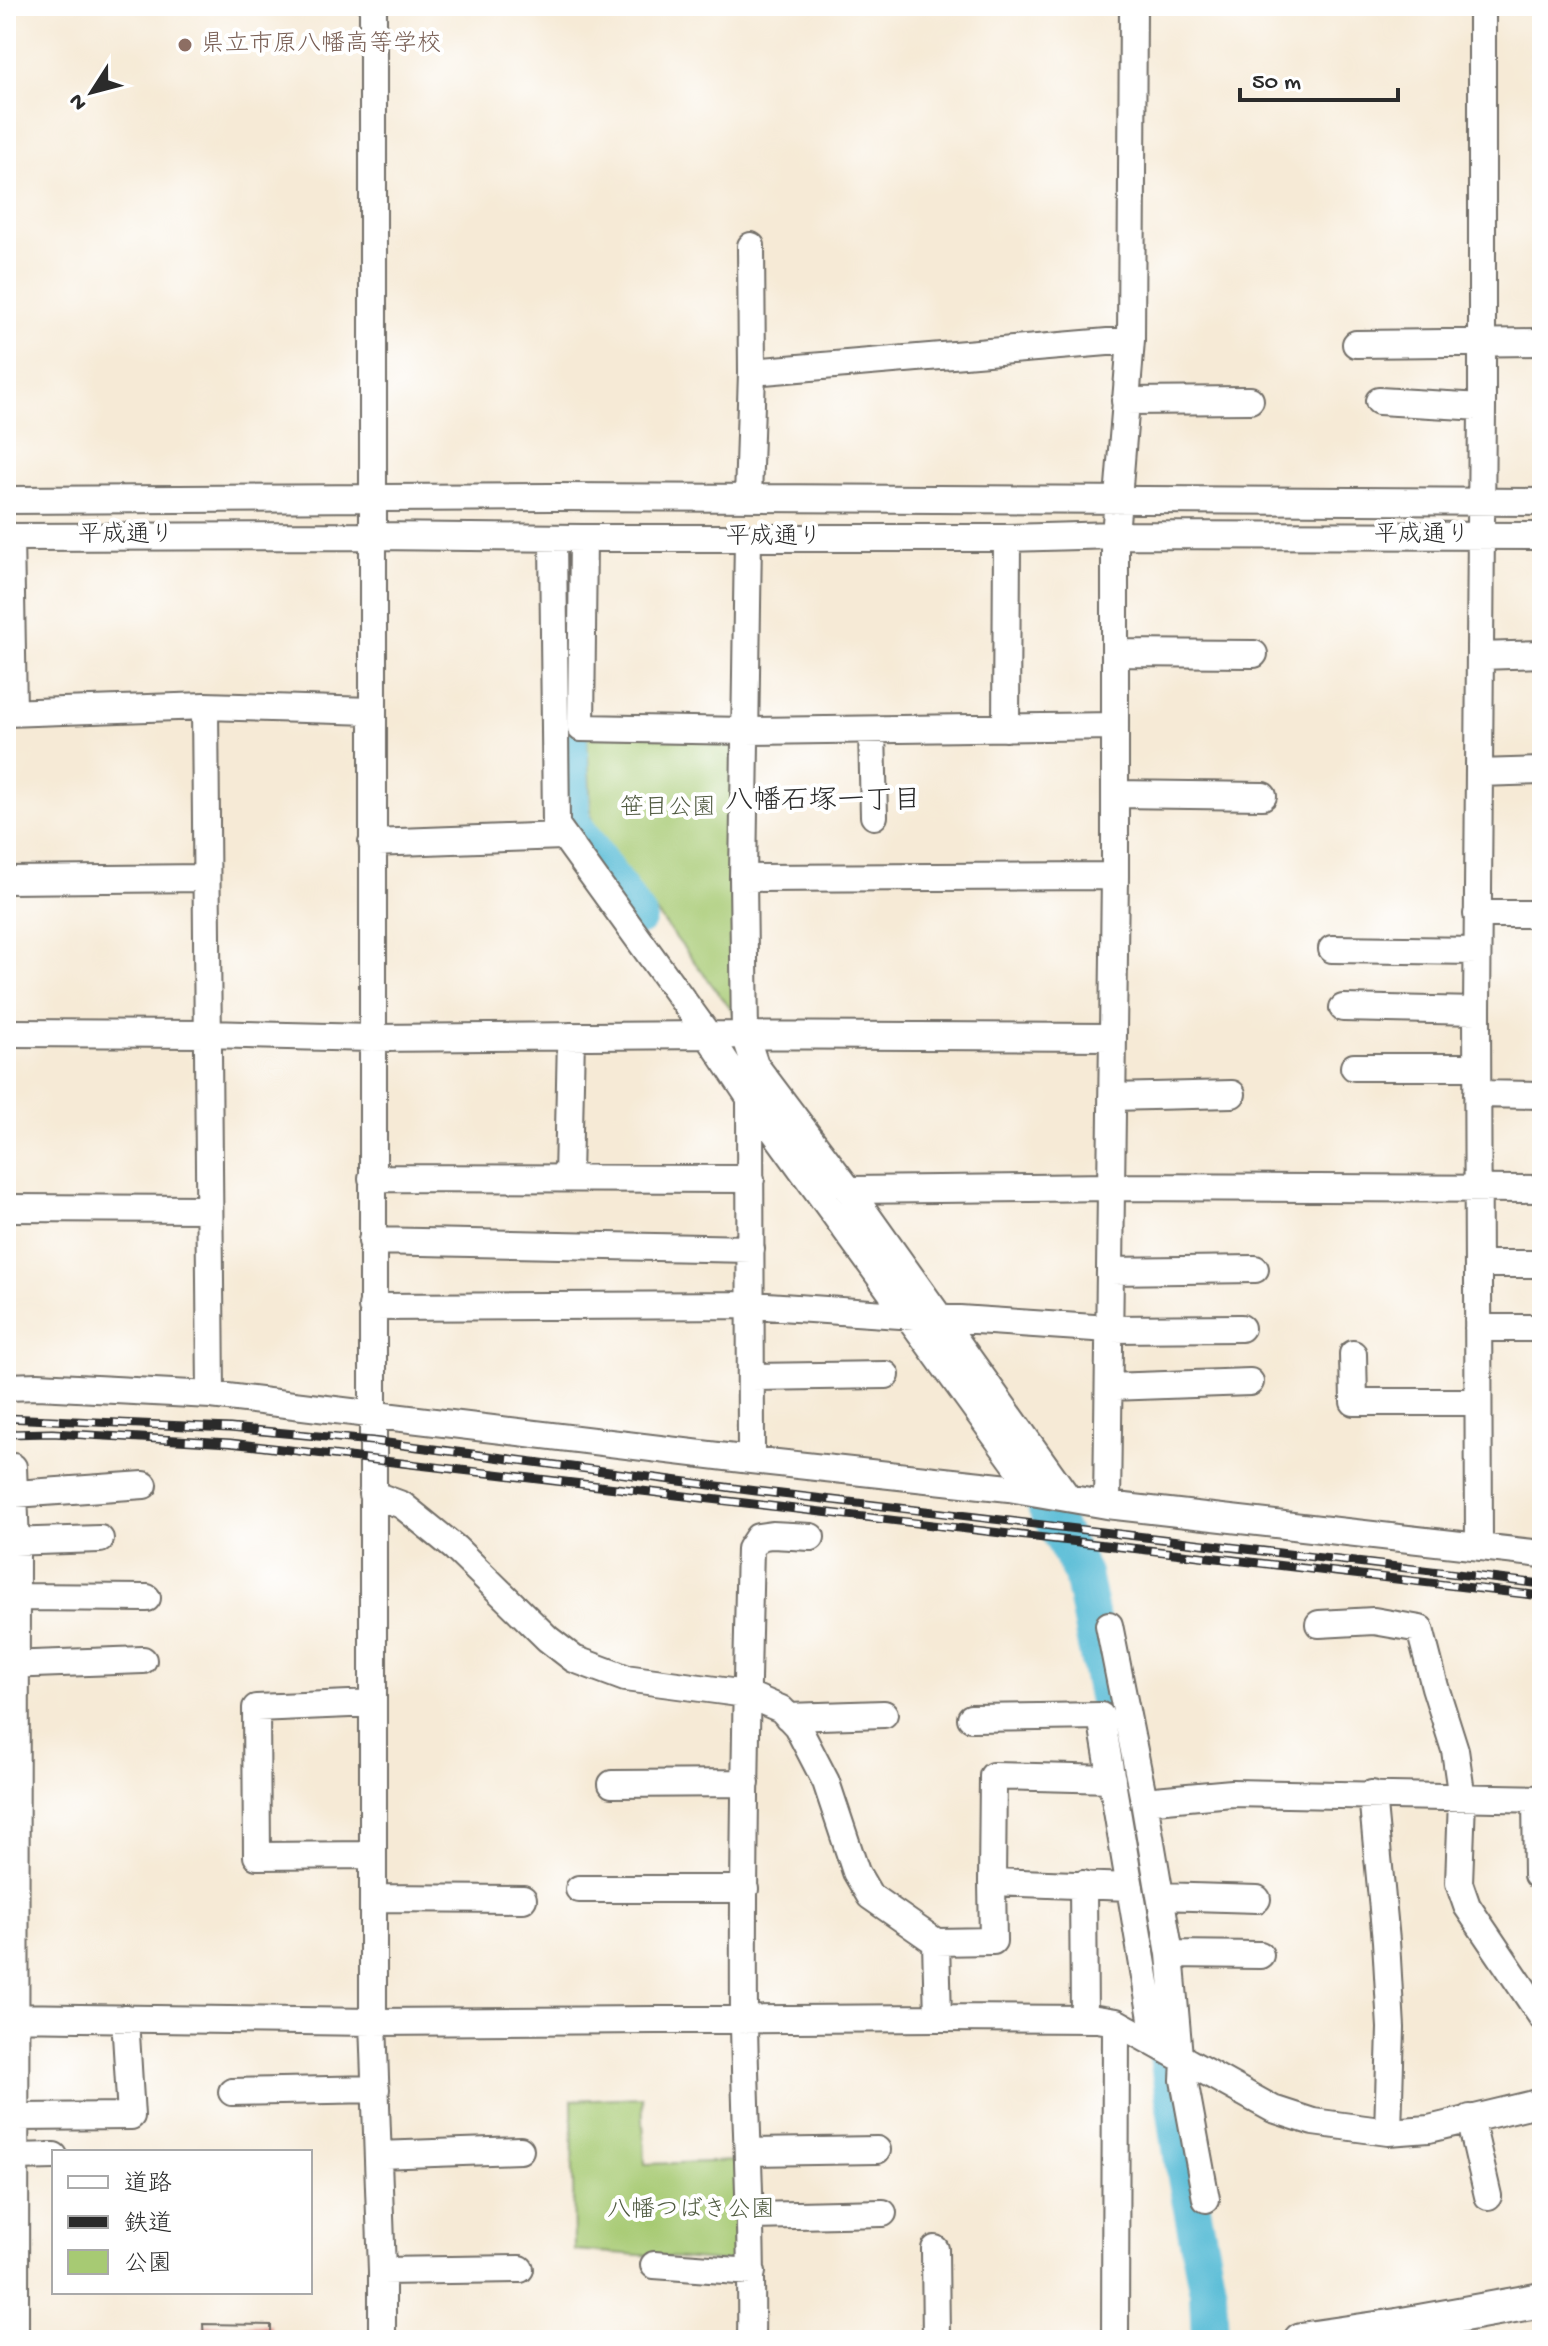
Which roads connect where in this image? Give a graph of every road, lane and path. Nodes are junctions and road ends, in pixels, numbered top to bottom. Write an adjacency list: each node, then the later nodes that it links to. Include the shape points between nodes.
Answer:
1 (373, 6): 14 (street)
2 (1133, 6): 5 (street)
3 (1482, 6): 6 (street)
4 (751, 246): 9 (street)
5 (1131, 340): 9 (street); 11 (street)
6 (1482, 342): 7 (street); 8 (street); 13 (street)
7 (1542, 342)
8 (1356, 344)
9 (752, 372): 15 (street)
10 (1250, 400): 11 (street)
11 (1125, 401): 17 (street)
12 (1379, 401): 13 (street)
13 (1482, 407): 18 (street)
14 (372, 497): 15 (street, 平成通り); 16 (street, 平成通り); 22 (street)
15 (748, 498): 17 (street, 平成通り)
16 (6, 500)
17 (1117, 500): 18 (street, 平成通り); 20 (street)
18 (1481, 501): 19 (street, 平成通り); 23 (street)
19 (1542, 502)
20 (1115, 535): 23 (street, 平成通り); 28 (street, 平成通り); 29 (street)
21 (8, 536): 22 (street, 平成通り); 35 (street)
22 (372, 536): 25 (street, 平成通り); 34 (street)
23 (1481, 536): 24 (street, 平成通り); 32 (street)
24 (1542, 536)
25 (553, 538): 26 (street, 平成通り); 45 (street, via 556,825)
26 (583, 538): 27 (street, 平成通り); 39 (street, via 581,728)
27 (748, 538): 28 (street, 平成通り); 39 (street)
28 (1007, 538): 37 (street)
29 (1116, 653): 30 (street); 36 (street)
30 (1254, 654)
31 (1542, 654): 32 (street)
32 (1480, 656): 41 (street)
33 (205, 706): 34 (street); 35 (street); 48 (street)
34 (372, 711): 46 (street)
35 (10, 713)
36 (1115, 726): 37 (street); 42 (street)
37 (1006, 728): 38 (street)
38 (872, 730): 39 (street); 44 (street)
39 (746, 731): 49 (street)
40 (1542, 771): 41 (street)
41 (1479, 773): 51 (street)
42 (1116, 794): 43 (street); 47 (street)
43 (1263, 796)
44 (874, 816)
45 (563, 836): 46 (street); 59 (street)
46 (372, 843): 63 (street)
47 (1115, 876): 49 (street); 62 (street)
48 (206, 878): 50 (street); 58 (street)
49 (743, 878): 60 (street)
50 (6, 880)
51 (1477, 914): 52 (street); 54 (street)
52 (1542, 914)
53 (1332, 949): 54 (street)
54 (1477, 951): 56 (street)
55 (1343, 1008): 56 (street)
56 (1477, 1011): 65 (street)
57 (6, 1033): 58 (street)
58 (208, 1034): 63 (street); 79 (street)
59 (708, 1035): 60 (street); 61 (street); 70 (street)
60 (745, 1035): 62 (street); 77 (street, via 755,1065)
61 (571, 1036): 63 (street); 72 (street)
62 (1112, 1037): 69 (street)
63 (372, 1038): 71 (street)
64 (1354, 1067): 65 (street)
65 (1477, 1067): 67 (street)
66 (1232, 1094): 69 (street)
67 (1477, 1094): 68 (street); 75 (street)
68 (1542, 1095)
69 (1112, 1097): 74 (street)
70 (750, 1098): 73 (street); 88 (street)
71 (372, 1178): 72 (street); 80 (street)
72 (568, 1178): 73 (street)
73 (751, 1179): 81 (street)
74 (1111, 1187): 75 (street); 77 (street); 85 (street)
75 (1478, 1189): 76 (street); 82 (street)
76 (1542, 1189)
77 (849, 1190): 89 (street)
78 (6, 1208): 79 (street)
79 (209, 1209): 100 (street)
80 (372, 1241): 81 (street); 87 (street)
81 (751, 1249): 86 (street)
82 (1478, 1264): 83 (street); 91 (street)
83 (1542, 1264)
84 (1255, 1269): 85 (street)
85 (1110, 1271): 93 (street)
86 (751, 1305): 87 (street); 88 (street); 96 (street)
87 (372, 1307): 102 (street)
88 (906, 1314): 89 (street); 106 (street)
89 (941, 1317): 93 (street); 109 (street)
90 (1241, 1328): 93 (street)
91 (1478, 1328): 92 (street); 101 (street)
92 (1542, 1328)
93 (1109, 1329): 99 (street)
94 (1353, 1354): 101 (street, via 1354,1402)
95 (886, 1375): 96 (street)
96 (751, 1377): 103 (street)
97 (1250, 1382): 99 (street)
98 (6, 1387): 100 (street)
99 (1109, 1387): 110 (street)
100 (211, 1395): 102 (street)
101 (1478, 1402): 114 (street)
102 (372, 1416): 103 (street); 108 (street)
103 (751, 1460): 106 (street)
104 (13, 1467): 107 (street)
105 (144, 1485): 107 (street)
106 (1036, 1492): 109 (street)
107 (15, 1494): 113 (street)
108 (372, 1494): 122 (street, via 402,1505 455,1548 574,1659 625,1678); 123 (street)
109 (1068, 1498): 110 (street)
110 (1107, 1505): 114 (street)
111 (811, 1537): 122 (street, via 758,1537 750,1549)
112 (100, 1539): 113 (street)
113 (11, 1542): 117 (street)
114 (1479, 1546): 115 (street)
115 (1542, 1554)
116 (147, 1598): 117 (street)
117 (13, 1611): 121 (street)
118 (1319, 1624): 131 (street, via 1374,1621 1420,1629 1455,1750)
119 (1109, 1625): 133 (street)
120 (143, 1660): 121 (street)
121 (11, 1665): 134 (street)
122 (746, 1694): 125 (street); 128 (street)
123 (373, 1703): 135 (street); 135 (street, via 256,1708 257,1856)
124 (884, 1714): 125 (street)
125 (788, 1717): 146 (street, via 826,1782 856,1872 870,1896)
126 (971, 1718): 127 (street, via 1101,1716)
127 (1112, 1779): 137 (street, via 993,1776); 139 (street)
128 (746, 1783): 129 (street); 141 (street)
129 (612, 1784)
130 (1372, 1794): 131 (street); 133 (street, via 1232,1793); 163 (street, via 1391,2028)
131 (1462, 1799): 132 (street); 150 (street, via 1459,1883 1467,1906)
132 (1539, 1799): 136 (street, via 1537,1875)
133 (1144, 1801): 142 (street)
134 (11, 1830): 149 (street)
135 (373, 1855): 143 (street)
136 (1542, 1875)
137 (992, 1882): 138 (street); 146 (street, via 993,1941)
138 (1083, 1884): 139 (street); 154 (street)
139 (1130, 1887): 157 (street)
140 (579, 1889): 141 (street)
141 (745, 1889): 153 (street)
142 (1160, 1896): 145 (street); 147 (street)
143 (373, 1898): 144 (street); 155 (street)
144 (523, 1899)
145 (1257, 1899)
146 (936, 1942): 152 (street)
147 (1170, 1954): 148 (street); 157 (street)
148 (1260, 1955)
149 (11, 2017): 151 (street); 160 (street)
150 (1542, 2017)
151 (125, 2018): 155 (street); 160 (street, via 131,2116)
152 (938, 2018): 153 (street); 154 (street)
153 (744, 2019): 155 (street); 166 (street)
154 (1084, 2019): 156 (street)
155 (373, 2022): 158 (street)
156 (1116, 2022): 157 (street); 185 (street)
157 (1170, 2051): 163 (street, via 1273,2109 1313,2122); 171 (street, via 1184,2080)
158 (376, 2089): 159 (street); 167 (street)
159 (232, 2092)
160 (13, 2100): 169 (street)
161 (1542, 2102): 162 (street)
162 (1470, 2118): 163 (street); 170 (street)
163 (1388, 2132)
164 (520, 2150): 167 (street)
165 (877, 2150): 166 (street)
166 (748, 2152): 173 (street)
167 (378, 2155): 177 (street)
168 (52, 2156): 169 (street)
169 (16, 2157): 181 (street)
170 (1488, 2196)
171 (1206, 2199)
172 (883, 2213): 173 (street)
173 (750, 2216): 178 (street)
174 (935, 2249): 184 (street)
175 (654, 2265): 178 (street)
176 (520, 2269): 177 (street)
177 (382, 2271): 182 (street)
178 (752, 2272): 183 (street)
179 (1542, 2300): 180 (main road)
180 (1398, 2333): 186 (main road)
181 (15, 2340)
182 (382, 2340)
183 (751, 2340)
184 (936, 2340)
185 (1115, 2340)
186 (1301, 2340)

